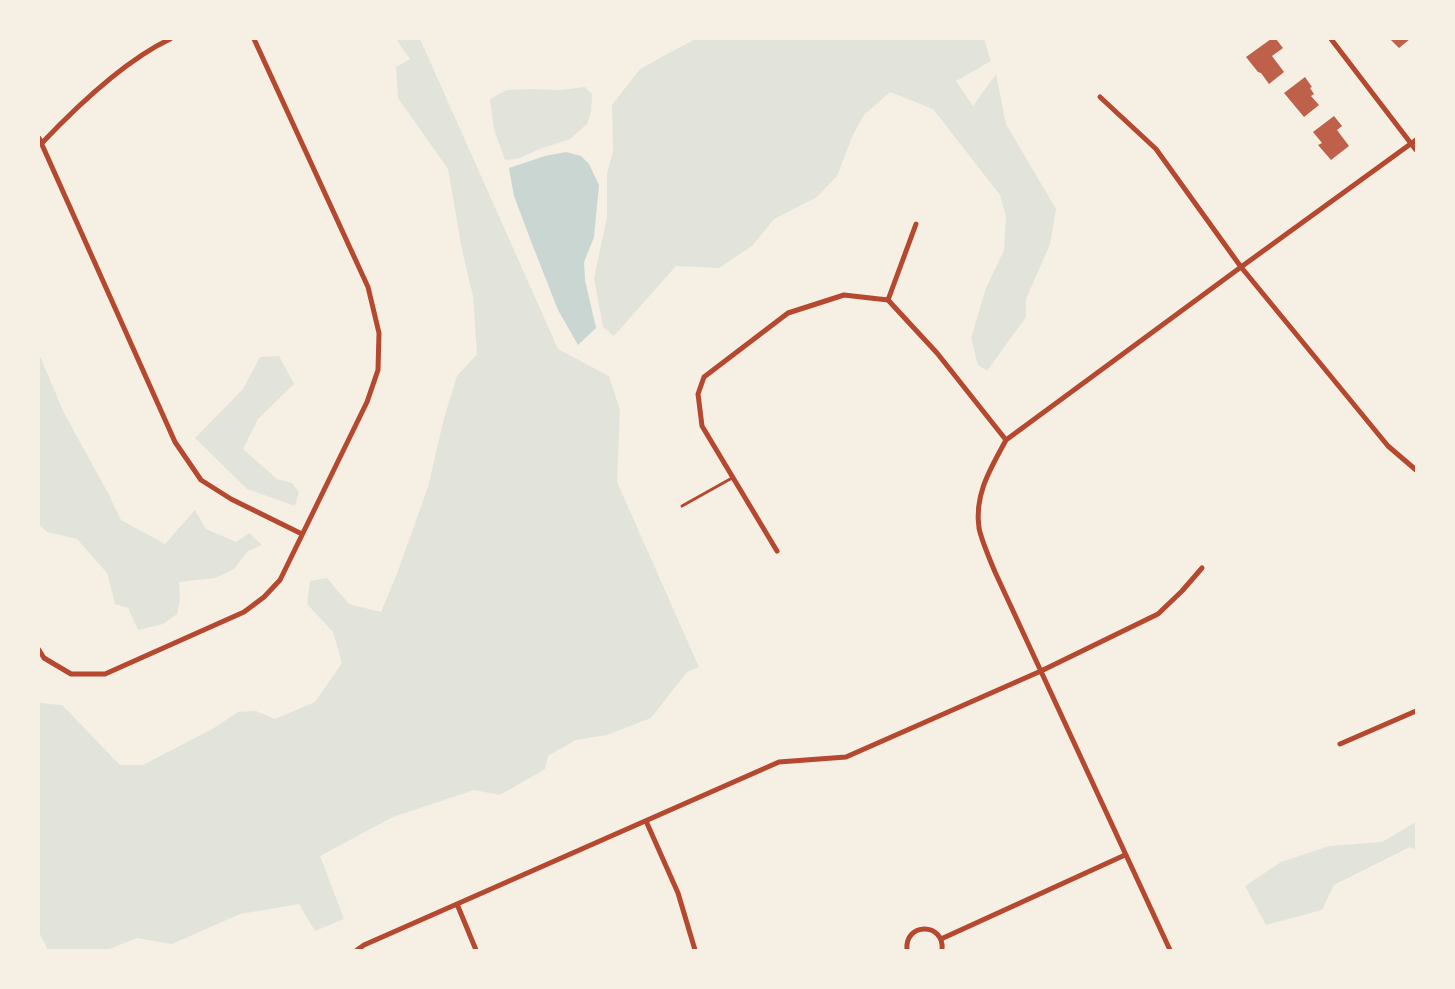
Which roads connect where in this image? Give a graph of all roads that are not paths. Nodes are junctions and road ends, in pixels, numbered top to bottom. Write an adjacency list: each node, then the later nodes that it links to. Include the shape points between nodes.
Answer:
1 (170, 39): 5 (street, via 118,72)
2 (254, 39): 15 (street, via 368,287 379,333 378,370 367,402)
3 (1331, 39): 6 (street)
4 (1100, 97): 9 (street, via 1156,149)
5 (40, 142): 15 (street, via 175,442 201,480 231,499)
6 (1414, 142): 7 (street); 9 (street)
7 (1416, 150)
8 (916, 224): 10 (street)
9 (1241, 267): 11 (street); 12 (street, via 1388,446)
10 (888, 300): 11 (street, via 937,353); 13 (street, via 844,295 788,312 704,377 698,394 702,426)
11 (1006, 440): 19 (street, via 979,497 979,528 995,572)
12 (1416, 470)
13 (732, 478): 14 (lane); 16 (street)
14 (682, 506)
15 (302, 534): 18 (street, via 280,580 244,612 105,674 70,674 44,658)
16 (777, 551)
17 (1202, 568): 19 (street, via 1158,614)
18 (39, 650)
19 (1041, 671): 22 (street, via 846,757 779,762); 23 (street)
20 (1416, 711): 21 (street)
21 (1340, 744)
22 (646, 821): 24 (street); 28 (street, via 678,893)
23 (1125, 855): 25 (street); 31 (street)
24 (457, 904): 26 (street); 27 (street)
25 (941, 939): 29 (street, via 931,930 918,930 909,938); 30 (street)
26 (357, 950)
27 (476, 950)
28 (696, 950)
29 (907, 950)
30 (942, 950)
31 (1170, 950)

